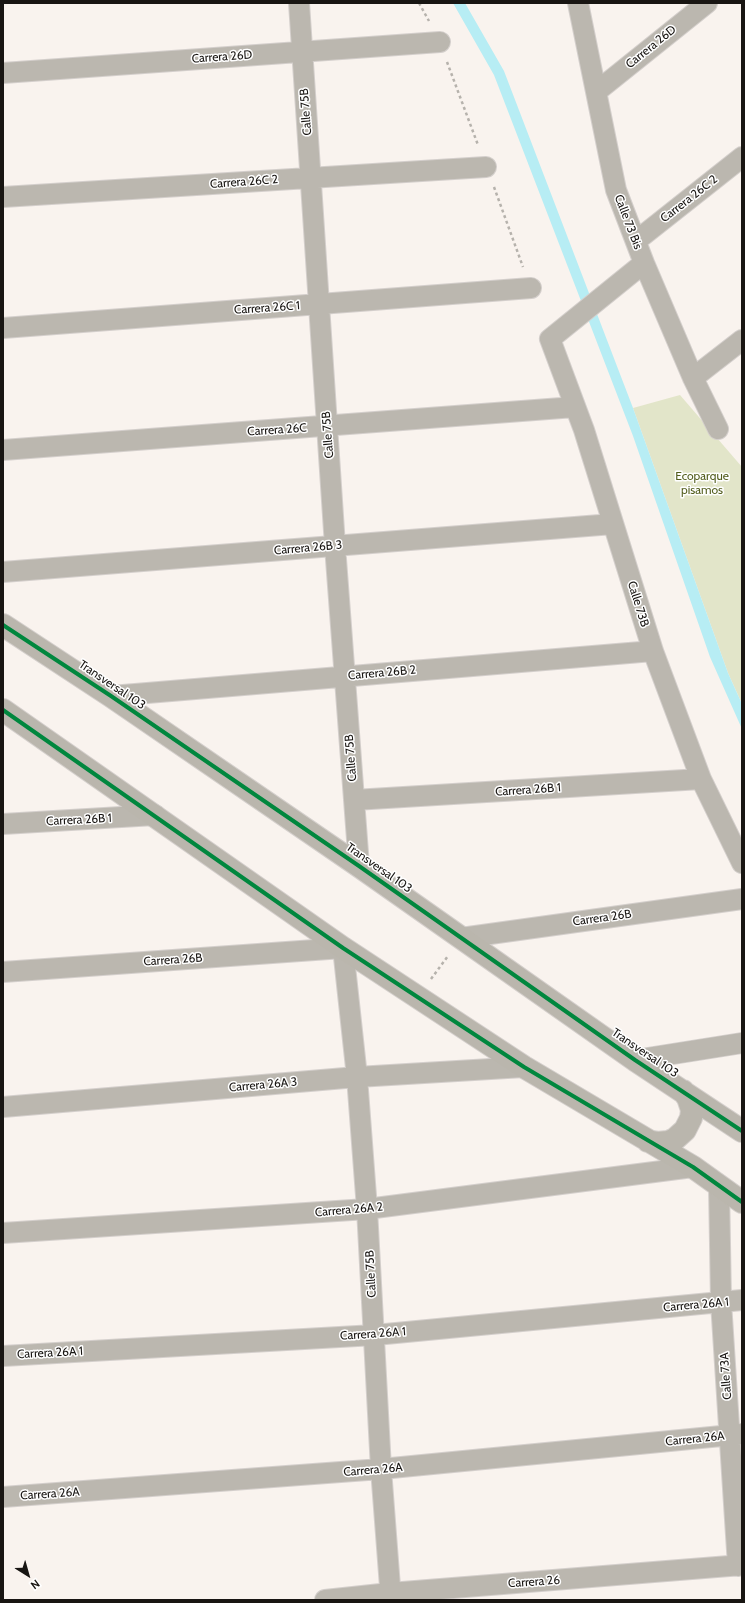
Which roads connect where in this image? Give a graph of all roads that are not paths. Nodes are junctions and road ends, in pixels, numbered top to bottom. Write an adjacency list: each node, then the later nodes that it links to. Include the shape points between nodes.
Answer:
1 (299, 3): 5 (street, Calle 75B)
2 (578, 3): 7 (street, Calle 73 Bis)
3 (707, 3): 7 (street, Carrera 26D)
4 (440, 42): 5 (street, Carrera 26D)
5 (302, 51): 6 (street, Carrera 26D); 10 (street, Calle 75B)
6 (3, 73)
7 (596, 92): 12 (street, Calle 73 Bis, via 616,190)
8 (742, 157): 12 (street, Carrera 26C 2)
9 (486, 167): 10 (street, Carrera 26C 2)
10 (311, 178): 11 (street, Carrera 26C 2); 15 (street, Calle 75B)
11 (3, 197)
12 (636, 241): 13 (street, Calle 73 Bis)
13 (644, 263): 18 (street, Calle 73 Bis); 19 (street, Calle 73B, via 550,339)
14 (531, 288): 15 (street, Carrera 26C 1)
15 (319, 304): 16 (street, Carrera 26C 1); 20 (street, Calle 75B)
16 (3, 328)
17 (742, 340): 18 (street)
18 (693, 378): 21 (street, Calle 73 Bis)
19 (575, 407): 20 (street, Carrera 26C); 23 (street, Calle 73B)
20 (327, 426): 22 (street, Carrera 26C); 24 (street, Calle 75B)
21 (718, 429)
22 (3, 450)
23 (613, 524): 24 (street, Carrera 26B 3); 27 (street, Calle 73B)
24 (335, 546): 25 (street, Carrera 26B 3); 28 (street, Calle 75B)
25 (3, 572)
26 (3, 625): 29 (street, Transversal 103)
27 (653, 651): 28 (street, Carrera 26B 2); 31 (street, Calle 73B)
28 (344, 676): 29 (street, Carrera 26B 2); 32 (street, Calle 75B)
29 (111, 696): 36 (street, Transversal 103)
30 (3, 710): 33 (street)
31 (701, 779): 32 (street, Carrera 26B 1); 35 (street, Calle 73B)
32 (354, 800): 36 (street, Calle 75B)
33 (155, 815): 34 (street, Carrera 26B 1); 39 (street)
34 (3, 824)
35 (742, 863)
36 (359, 866): 38 (street, Transversal 103)
37 (742, 899): 38 (street, Carrera 26B)
38 (461, 938): 42 (street, Transversal 103)
39 (343, 948): 40 (street, Carrera 26B); 43 (street); 44 (street, Calle 75B)
40 (3, 972)
41 (742, 1043): 42 (street)
42 (635, 1060): 45 (street, Transversal 103)
43 (524, 1067): 44 (street, Carrera 26A 3); 48 (street)
44 (357, 1077): 46 (street, Carrera 26A 3); 52 (street, Calle 75B)
45 (683, 1091): 47 (street, Transversal 103); 48 (street, via 692,1110 685,1130 668,1142)
46 (3, 1107)
47 (742, 1131)
48 (648, 1141): 49 (street)
49 (693, 1167): 50 (street); 52 (street, Carrera 26A 2)
50 (719, 1186): 51 (street); 55 (street, Calle 73A)
51 (742, 1202)
52 (367, 1209): 53 (street, Carrera 26A 2); 56 (street, Calle 75B)
53 (3, 1233)
54 (742, 1300): 55 (street, Carrera 26A 1)
55 (721, 1302): 56 (street, Carrera 26A 1); 58 (street, Calle 73A)
56 (375, 1335): 57 (street, Carrera 26A 1); 59 (street, Calle 75B)
57 (3, 1356)
58 (736, 1435): 59 (street, Carrera 26A); 61 (street, Calle 73A)
59 (381, 1469): 60 (street, Carrera 26A); 62 (street, Calle 75B)
60 (3, 1497)
61 (740, 1566): 62 (street, Carrera 26)
62 (391, 1597): 63 (street, Carrera 26)
63 (325, 1600)

